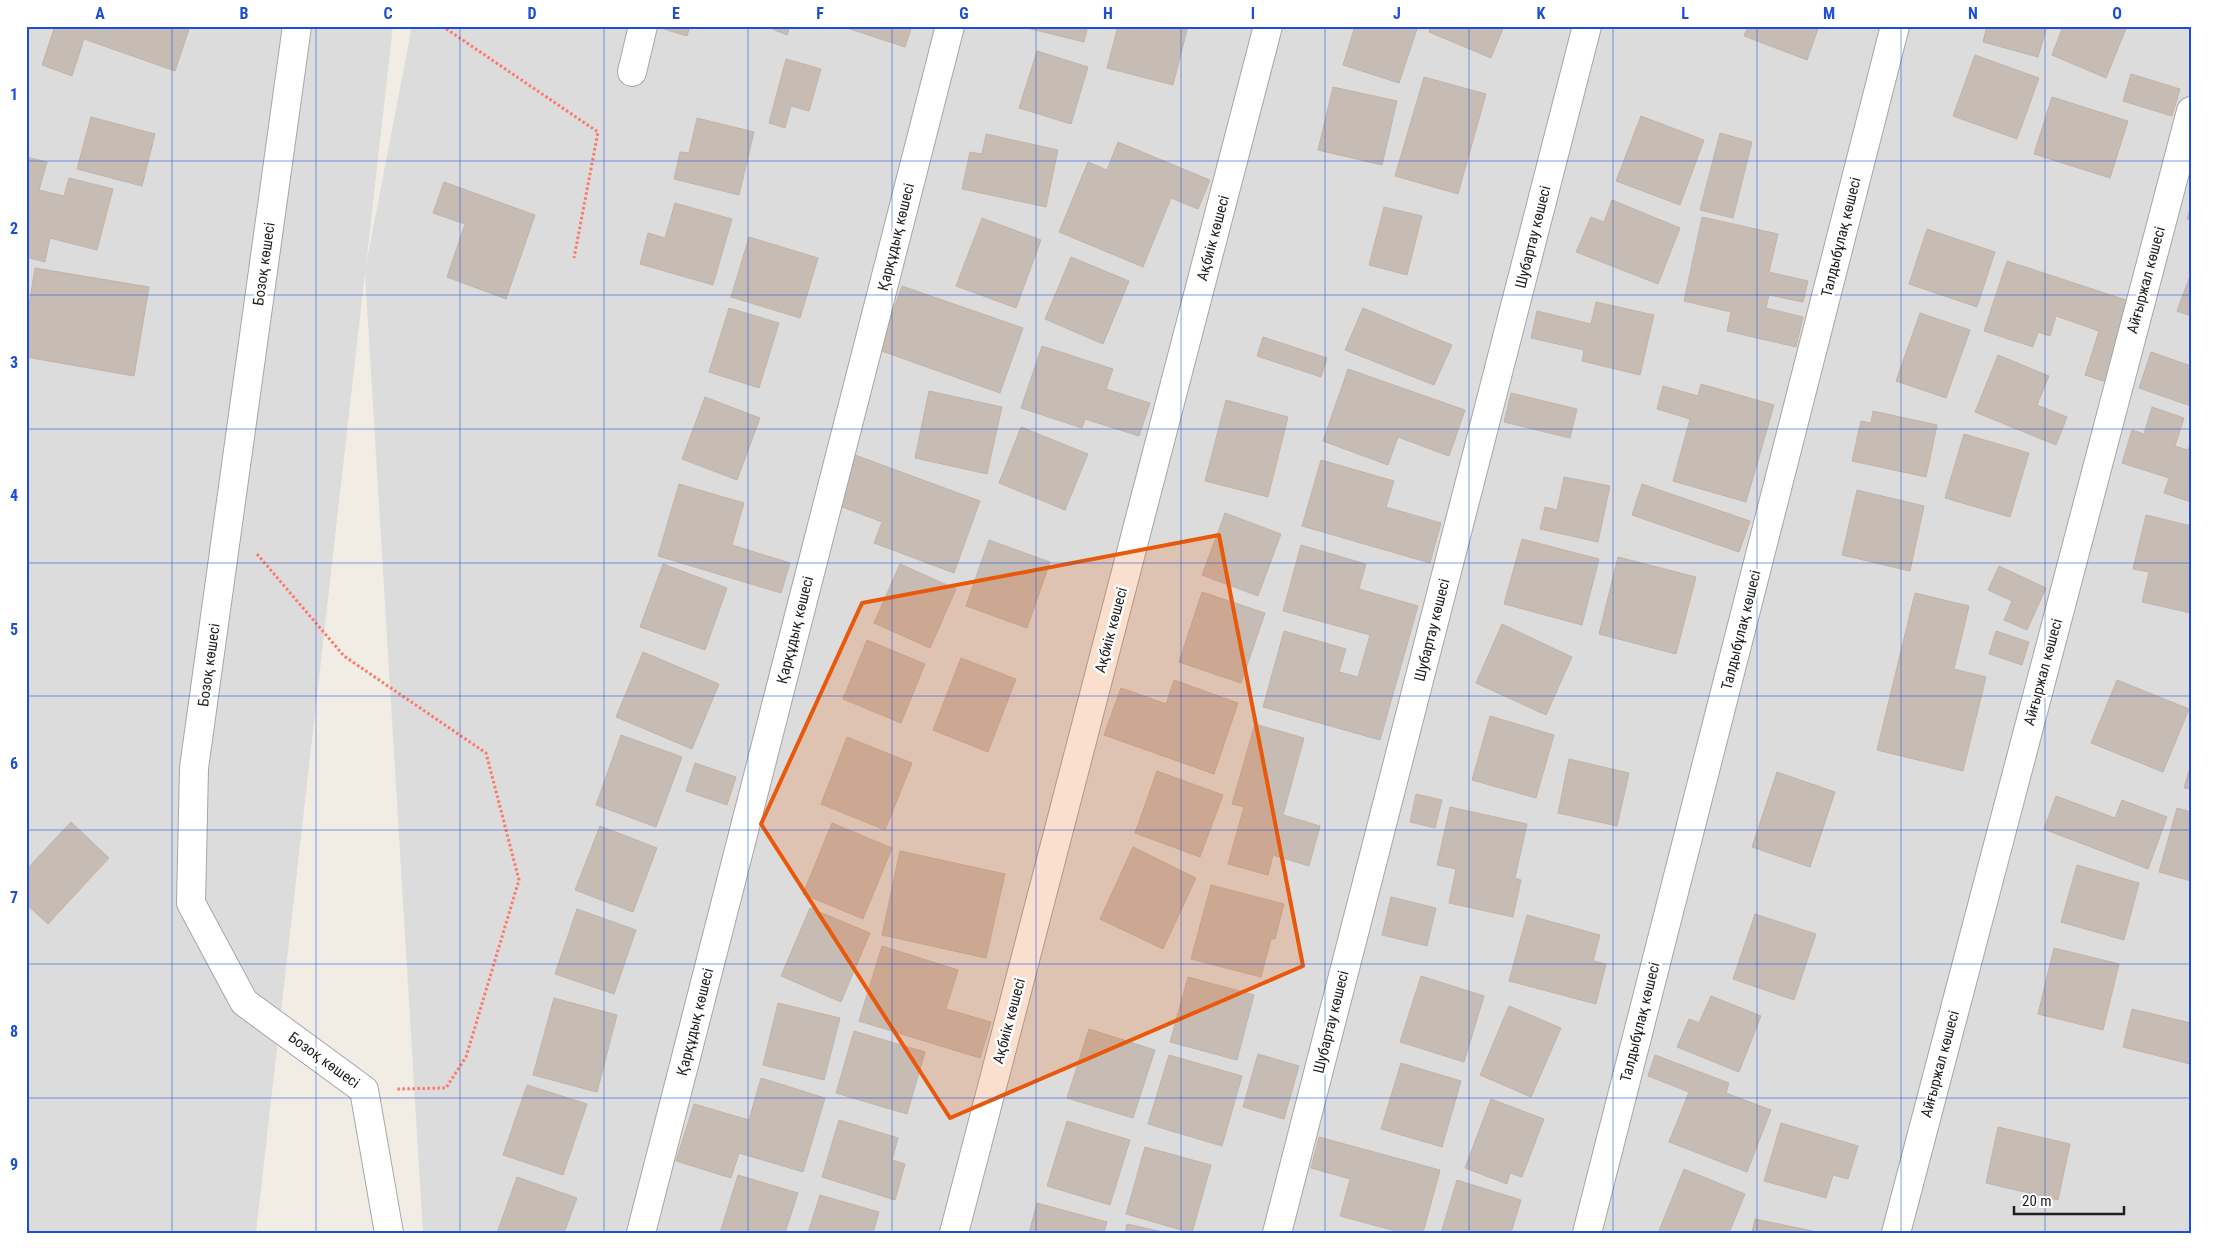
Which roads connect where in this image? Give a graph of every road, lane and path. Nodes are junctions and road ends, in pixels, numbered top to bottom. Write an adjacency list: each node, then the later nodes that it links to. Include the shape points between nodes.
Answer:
1 (298, 26): 11 (street, Бозоқ көшесі)
2 (442, 26): 10 (path, via 598,132)
3 (644, 26): 8 (street)
4 (950, 26): 14 (street, Қарқұдық көшесі)
5 (1268, 26): 15 (street, Ақбиік көшесі)
6 (1587, 26): 16 (street, Шубартау көшесі)
7 (1895, 26): 17 (street, Талдыбұлақ көшесі)
8 (632, 72)
9 (2191, 111): 18 (street, Айғыржал көшесі)
10 (574, 258)
11 (229, 521): 12 (street, Бозоқ көшесі, via 194,768 191,902 244,1002); 12 (path, via 344,656 486,753 519,880 466,1057 446,1088)
12 (364, 1090): 13 (street, Бозоқ көшесі)
13 (389, 1233)
14 (641, 1233)
15 (954, 1233)
16 (1277, 1233)
17 (1586, 1233)
18 (1896, 1233)

